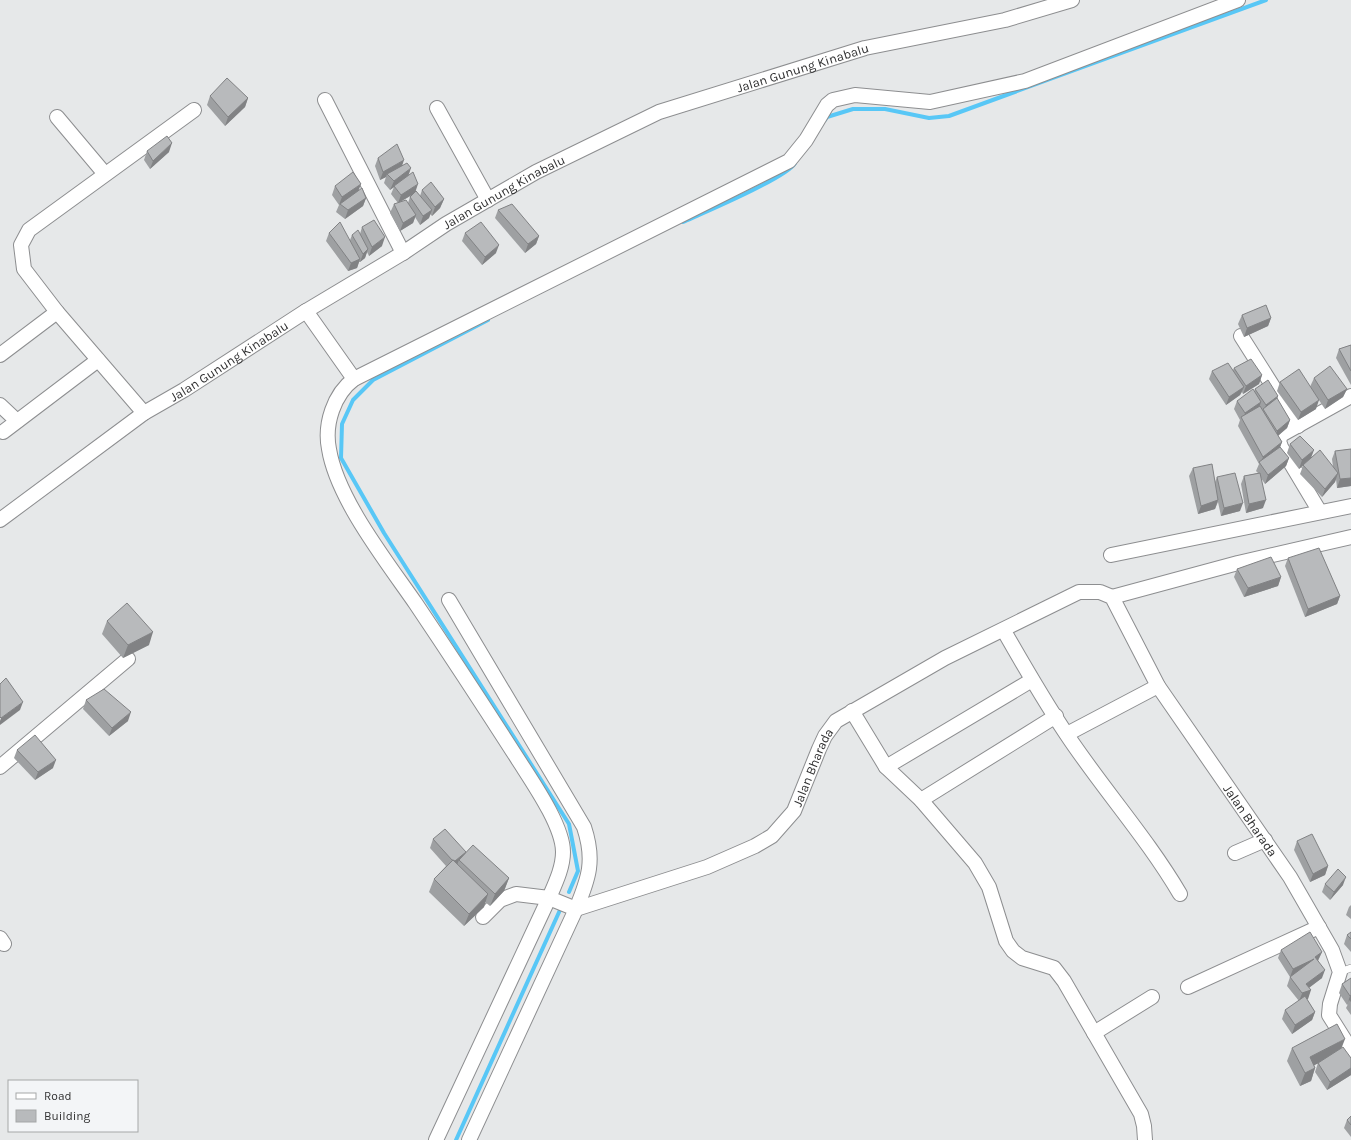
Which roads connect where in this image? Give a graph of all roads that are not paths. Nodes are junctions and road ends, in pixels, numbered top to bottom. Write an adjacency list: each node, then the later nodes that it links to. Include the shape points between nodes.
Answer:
1 (1072, 0): 8 (street, Jalan Gunung Kinabalu, via 1005,20 865,48 659,112 536,172)
2 (1238, 0): 15 (street, via 1025,81 930,102 855,95 833,100 826,105 806,140 789,161)
3 (325, 100): 9 (street)
4 (436, 108): 8 (street)
5 (194, 110): 7 (street)
6 (57, 117): 7 (street)
7 (106, 174): 11 (street, via 29,230 23,240 21,254 24,269)
8 (488, 200): 9 (street, Jalan Gunung Kinabalu)
9 (403, 253): 10 (street, Jalan Gunung Kinabalu)
10 (306, 311): 15 (street); 18 (street, Jalan Gunung Kinabalu)
11 (57, 312): 13 (street); 14 (street)
12 (1241, 336): 20 (street)
13 (0, 355)
14 (98, 360): 18 (street); 19 (street)
15 (354, 379): 42 (street, via 339,395 330,421 329,449 336,475 360,522 455,661 550,813 562,842 563,852)
16 (1351, 396): 20 (street)
17 (0, 405): 19 (street)
18 (144, 413): 24 (street, Jalan Gunung Kinabalu)
19 (17, 421): 21 (street)
20 (1298, 426): 23 (street, via 1281,435 1279,441)
21 (3, 432)
22 (1351, 506): 23 (street)
23 (1320, 512): 26 (street)
24 (0, 520)
25 (1351, 537): 27 (street, Jalan Bharada, via 1238,563)
26 (1111, 555)
27 (1112, 597): 29 (street, Jalan Bharada, via 1100,592 1079,592); 32 (street, Jalan Bharada)
28 (449, 600): 43 (street, via 584,827 589,846 588,879)
29 (1004, 631): 31 (street); 33 (street, Jalan Bharada, via 945,658)
30 (128, 659): 36 (street)
31 (1032, 680): 34 (street); 37 (street)
32 (1158, 686): 35 (street); 39 (street, Jalan Bharada)
33 (852, 711): 37 (street); 43 (street, Jalan Bharada, via 836,721 825,736 794,811 772,836 708,867)
34 (1056, 716): 35 (street); 38 (street)
35 (1066, 734): 41 (street, via 1165,869)
36 (2, 760)
37 (886, 767): 38 (street)
38 (921, 800): 49 (street, via 975,863 989,887 1006,941 1013,951 1022,958 1054,968)
39 (1264, 840): 40 (street); 45 (street, Jalan Bharada, via 1290,877)
40 (1235, 853)
41 (1180, 894)
42 (552, 900): 43 (street); 44 (street, via 522,894 507,896); 51 (street)
43 (573, 907): 52 (street)
44 (483, 917)
45 (1319, 927): 46 (street, Jalan Bharada); 47 (street)
46 (1345, 970): 50 (street, Jalan Bharada, via 1330,1004 1329,1015)
47 (1188, 987)
48 (1152, 996): 49 (street)
49 (1094, 1033): 53 (street, via 1141,1114)
50 (1351, 1050)
51 (436, 1140)
52 (469, 1140)
53 (1144, 1140)

